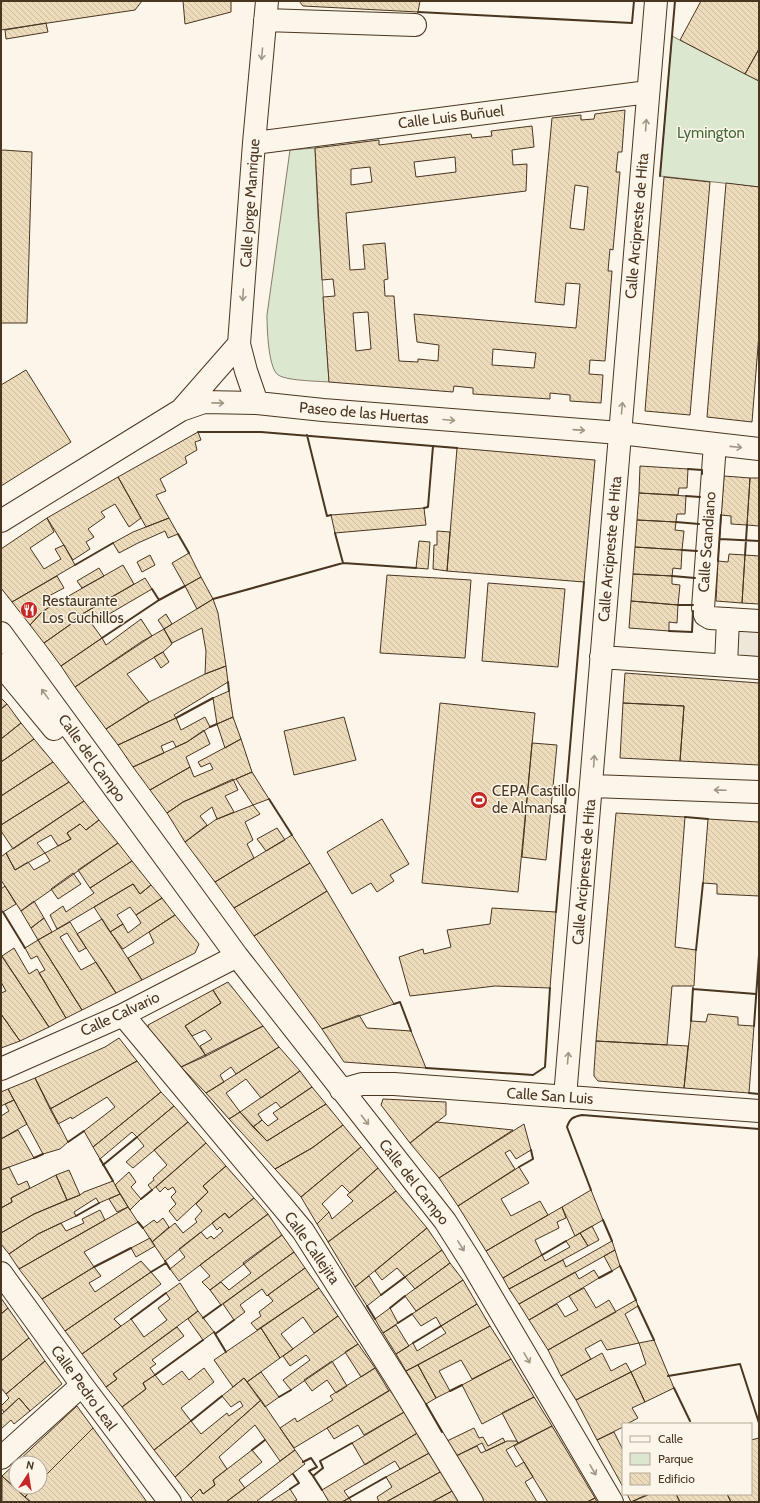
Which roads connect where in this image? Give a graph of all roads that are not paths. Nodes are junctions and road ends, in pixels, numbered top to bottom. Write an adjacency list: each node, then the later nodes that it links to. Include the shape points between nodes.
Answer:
1 (656, 1): 4 (street, Calle Arcipreste de Hita)
2 (266, 10): 3 (street); 5 (street, Calle Jorge Manrique, one-way to 5)
3 (415, 25)
4 (648, 92): 5 (street, Calle Luis Buñuel); 9 (street, Calle Arcipreste de Hita, one-way to 4)
5 (254, 143): 6 (street, Calle Jorge Manrique, one-way to 6)
6 (239, 344): 7 (street, Calle Jorge Manrique); 8 (street)
7 (257, 403): 8 (street, Paseo de las Huertas, one-way to 7, via 204,402); 9 (street, Paseo de las Huertas, one-way to 9)
8 (181, 410): 12 (street, Paseo de las Huertas)
9 (620, 433): 10 (street, Paseo de las Huertas); 16 (street, Calle Arcipreste de Hita)
10 (715, 444): 11 (street, Paseo de las Huertas, one-way to 11); 13 (street, Calle Scandiano, via 703,608 705,615 710,618)
11 (759, 449)
12 (1, 521)
13 (728, 619): 14 (street, Calle Scandiano); 18 (street)
14 (759, 621)
15 (1, 633): 22 (street, Calle del Campo, one-way to 15)
16 (601, 657): 18 (street); 20 (street, Calle Arcipreste de Hita, one-way to 16)
17 (1, 665): 22 (street, Calle del Campo)
18 (726, 665): 19 (street)
19 (759, 668)
20 (592, 786): 21 (street, one-way to 20); 27 (street, Calle Arcipreste de Hita, one-way to 20)
21 (759, 792)
22 (183, 884): 23 (street, Calle del Campo)
23 (237, 956): 24 (street, Calle Calvario); 26 (street, Calle del Campo)
24 (123, 1015): 25 (street, Calle Calvario); 33 (street, Calle Callejita, via 303,1231)
25 (1, 1069)
26 (341, 1090): 27 (street, Calle San Luis, via 362,1084 394,1084); 34 (street, Calle del Campo, one-way to 34, via 445,1221)
27 (565, 1097): 28 (street, Calle San Luis)
28 (759, 1111)
29 (1, 1273): 30 (street, Calle Pedro Leal)
30 (82, 1385): 31 (street); 32 (street, Calle Pedro Leal)
31 (1, 1458)
32 (170, 1502)
33 (472, 1502)
34 (612, 1502)

